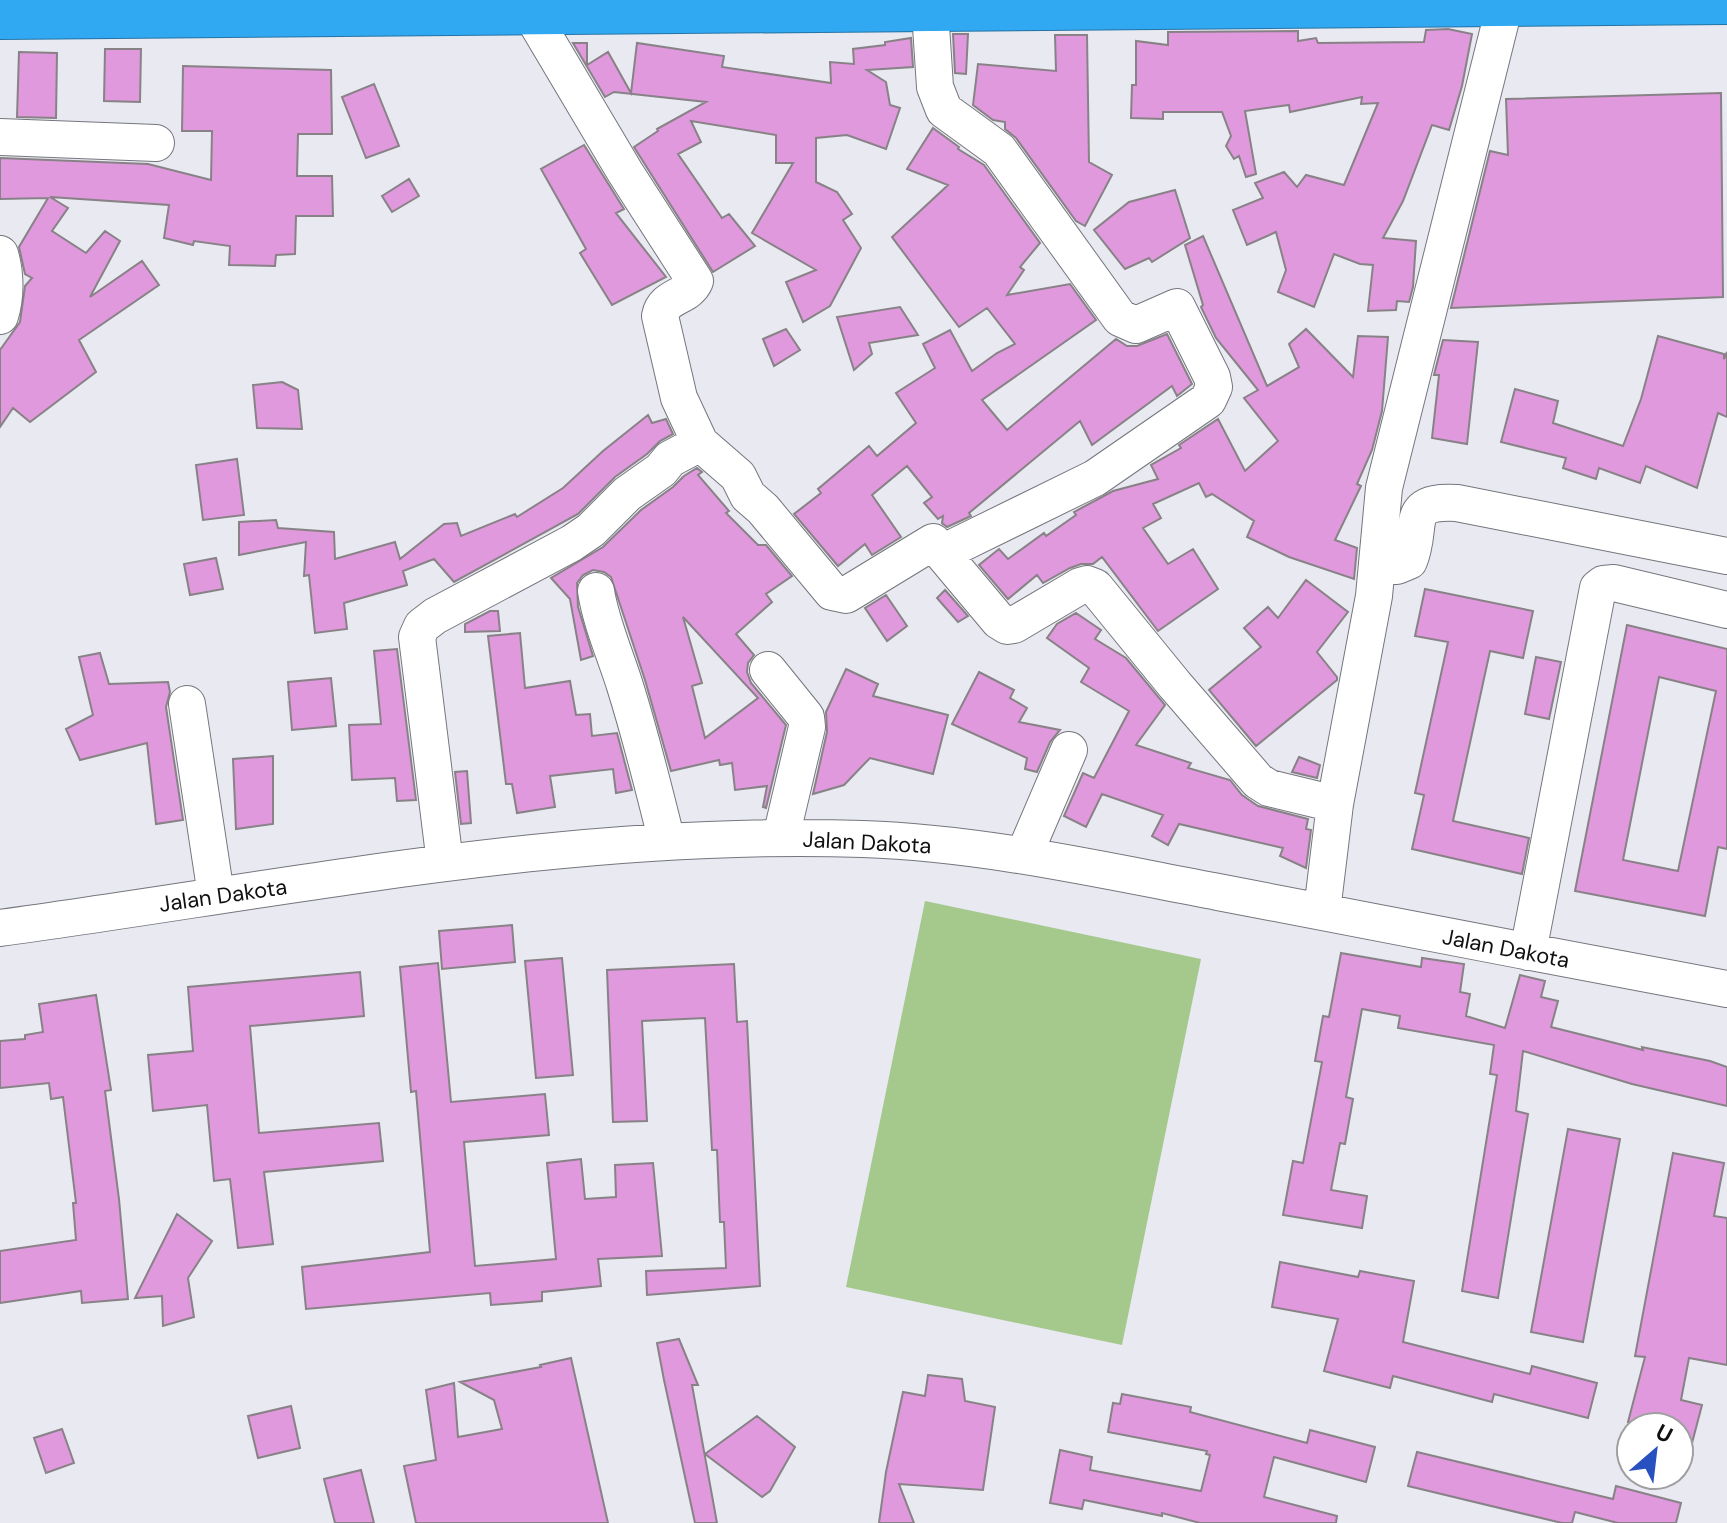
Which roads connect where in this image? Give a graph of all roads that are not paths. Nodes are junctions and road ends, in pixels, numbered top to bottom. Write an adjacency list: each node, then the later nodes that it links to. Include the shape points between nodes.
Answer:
1 (1727, 2): 2 (highway)
2 (1505, 4): 4 (highway); 13 (street, via 1384,488)
3 (511, 8): 4 (highway); 5 (highway); 10 (street, via 695,281 666,303 660,316 679,398)
4 (930, 11): 11 (street, via 935,87 944,110 999,150 1120,318 1136,325 1177,307 1214,387 1208,400 1114,467)
5 (0, 17)
6 (0, 137): 7 (street)
7 (156, 143)
8 (0, 254): 9 (street, via 5,302)
9 (0, 316)
10 (700, 443): 11 (street, via 738,476 748,496 838,595 933,542); 23 (street, via 670,459 582,537 435,616 420,631)
11 (942, 553): 19 (street, via 1007,626 1080,586 1095,587 1258,781)
12 (1727, 556): 13 (street, via 1433,502 1419,517 1409,561)
13 (1377, 564): 19 (street)
14 (596, 591): 21 (street)
15 (1727, 610): 27 (street, via 1614,583 1598,588)
16 (768, 670): 20 (street, via 806,717 807,727)
17 (187, 704): 24 (street)
18 (1069, 750): 22 (street)
19 (1335, 804): 25 (street)
20 (781, 837): 21 (street, Jalan Dakota); 22 (street, Jalan Dakota, via 869,839)
21 (667, 842): 23 (street, Jalan Dakota)
22 (1024, 855): 25 (street, Jalan Dakota)
23 (445, 863): 24 (street, Jalan Dakota)
24 (216, 895): 26 (street, Jalan Dakota)
25 (1322, 911): 27 (street, Jalan Dakota)
26 (0, 928)
27 (1528, 952): 28 (street, Jalan Dakota)
28 (1727, 989)

